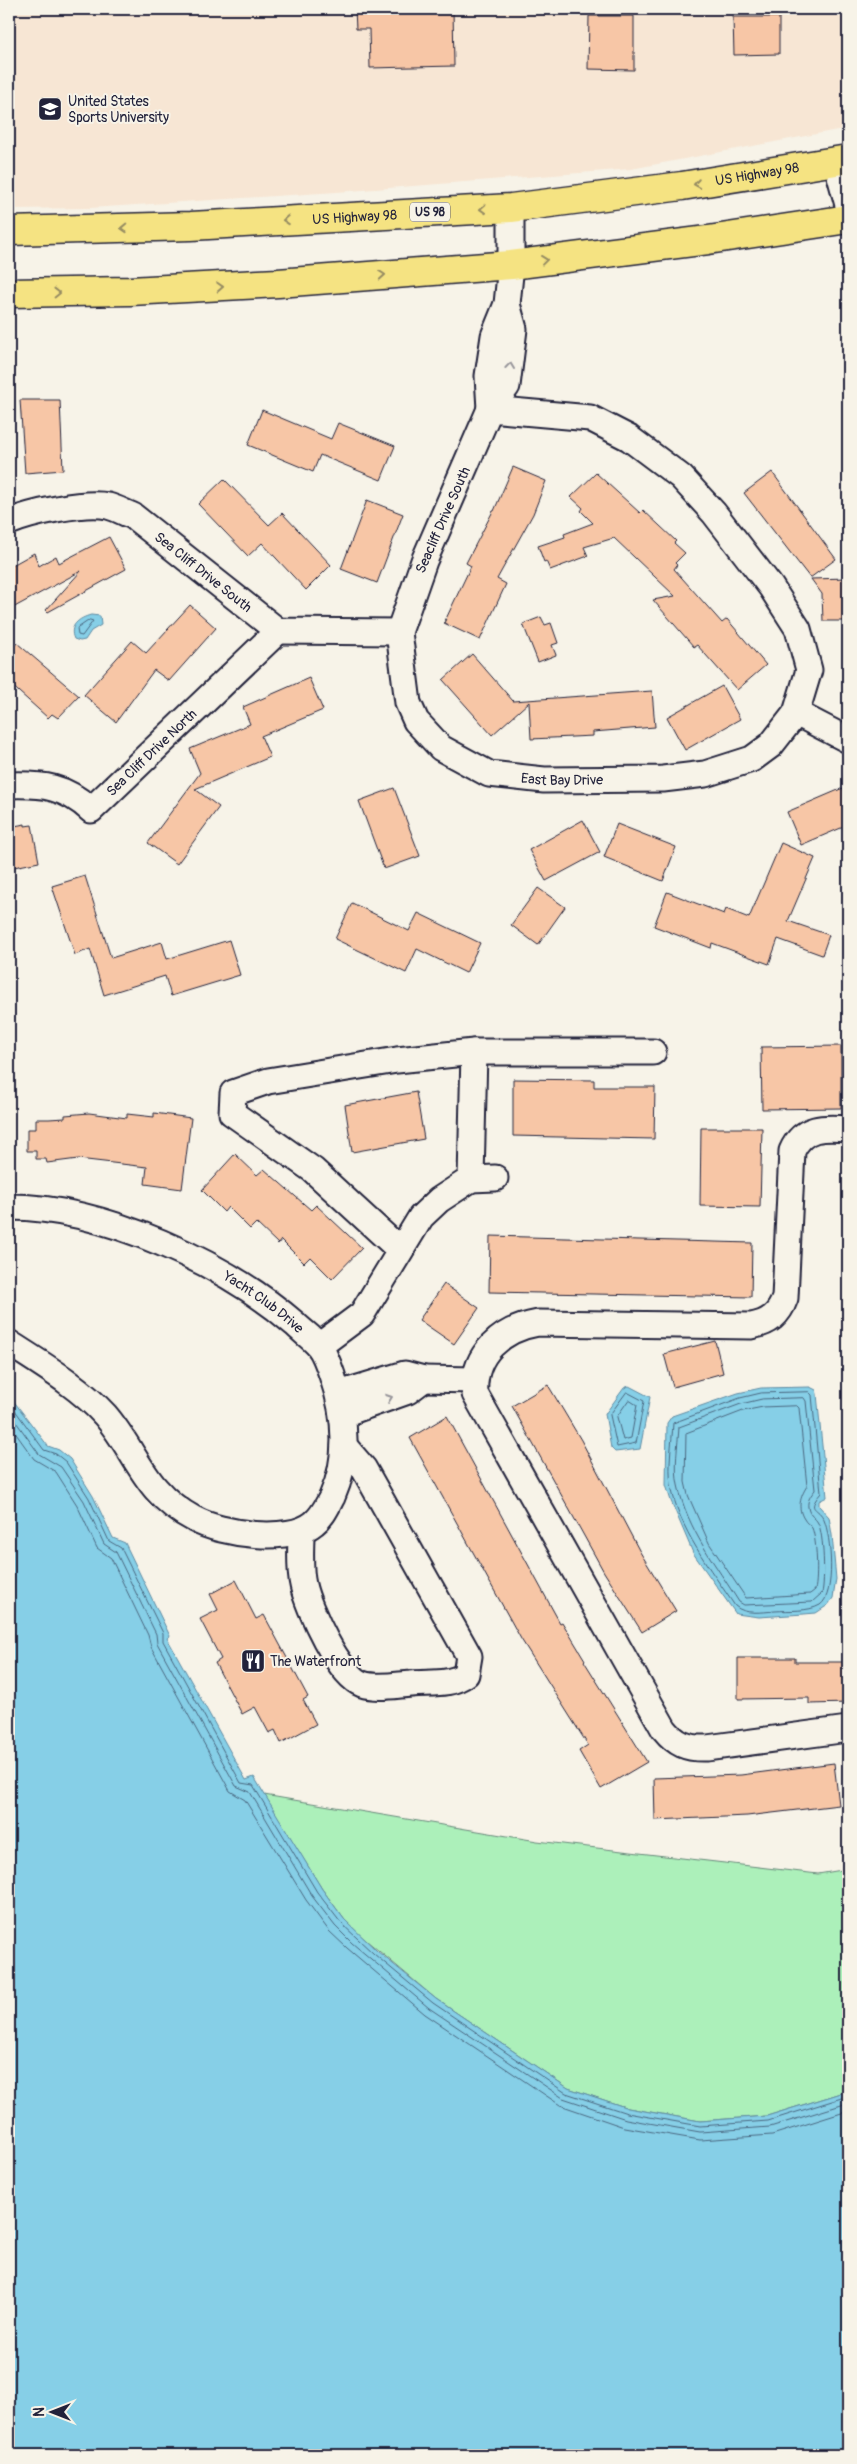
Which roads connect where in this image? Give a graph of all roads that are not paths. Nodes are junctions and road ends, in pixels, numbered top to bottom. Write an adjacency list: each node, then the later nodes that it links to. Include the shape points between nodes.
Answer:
1 (842, 160): 2 (street); 3 (main road, US Highway 98 / US 98, one-way to 3, via 682,186)
2 (848, 205)
3 (511, 208): 5 (main road, US Highway 98 / US 98, one-way to 5, via 191,226); 6 (street, Seacliff Drive South)
4 (848, 219): 6 (main road, one-way to 4)
5 (9, 231)
6 (511, 264): 7 (main road, one-way to 6, via 130,292); 8 (street, Seacliff Drive South, via 507,304 514,329 507,386)
7 (9, 293)
8 (490, 409): 11 (street, Seacliff Drive South, via 424,561); 12 (street, East Bay Drive, via 590,418 629,438 681,477 714,513 771,587 798,629 809,670)
9 (9, 522): 10 (street, Sea Cliff Drive South, via 77,506 108,506 133,516)
10 (278, 631): 11 (street); 14 (street, Sea Cliff Drive North, via 91,810 78,797 53,787)
11 (399, 632): 12 (street, East Bay Drive, via 408,703 416,721 441,748 489,774 579,780 663,779 705,774 752,759 771,745)
12 (796, 713): 13 (street)
13 (848, 740)
14 (9, 785)
15 (474, 1052): 16 (street); 19 (street, via 483,1178 439,1200 421,1217); 19 (street, via 396,1060 268,1081 233,1093 232,1113 313,1170)
16 (653, 1052)
17 (848, 1129): 22 (street, via 820,1129 804,1133 792,1151 785,1298 773,1318 751,1326 548,1323 522,1326 499,1339 479,1364)
18 (9, 1207): 21 (street, Yacht Club Drive, via 32,1207 105,1222 196,1259 280,1311)
19 (400, 1250): 21 (street, via 362,1314)
20 (9, 1343): 25 (street, via 95,1406 113,1426 160,1495 194,1520 222,1530 272,1534)
21 (319, 1346): 23 (street, Yacht Club Drive)
22 (474, 1380): 23 (street, via 424,1379 404,1374); 26 (street, via 475,1394 671,1738 691,1749)
23 (341, 1404): 24 (street, Yacht Club Drive)
24 (345, 1447): 25 (street, Yacht Club Drive, via 335,1488 323,1514); 25 (street, via 364,1469 469,1656 466,1674 445,1682 375,1686 361,1684 348,1676 307,1600 302,1584)
25 (301, 1532)
26 (848, 1729)

